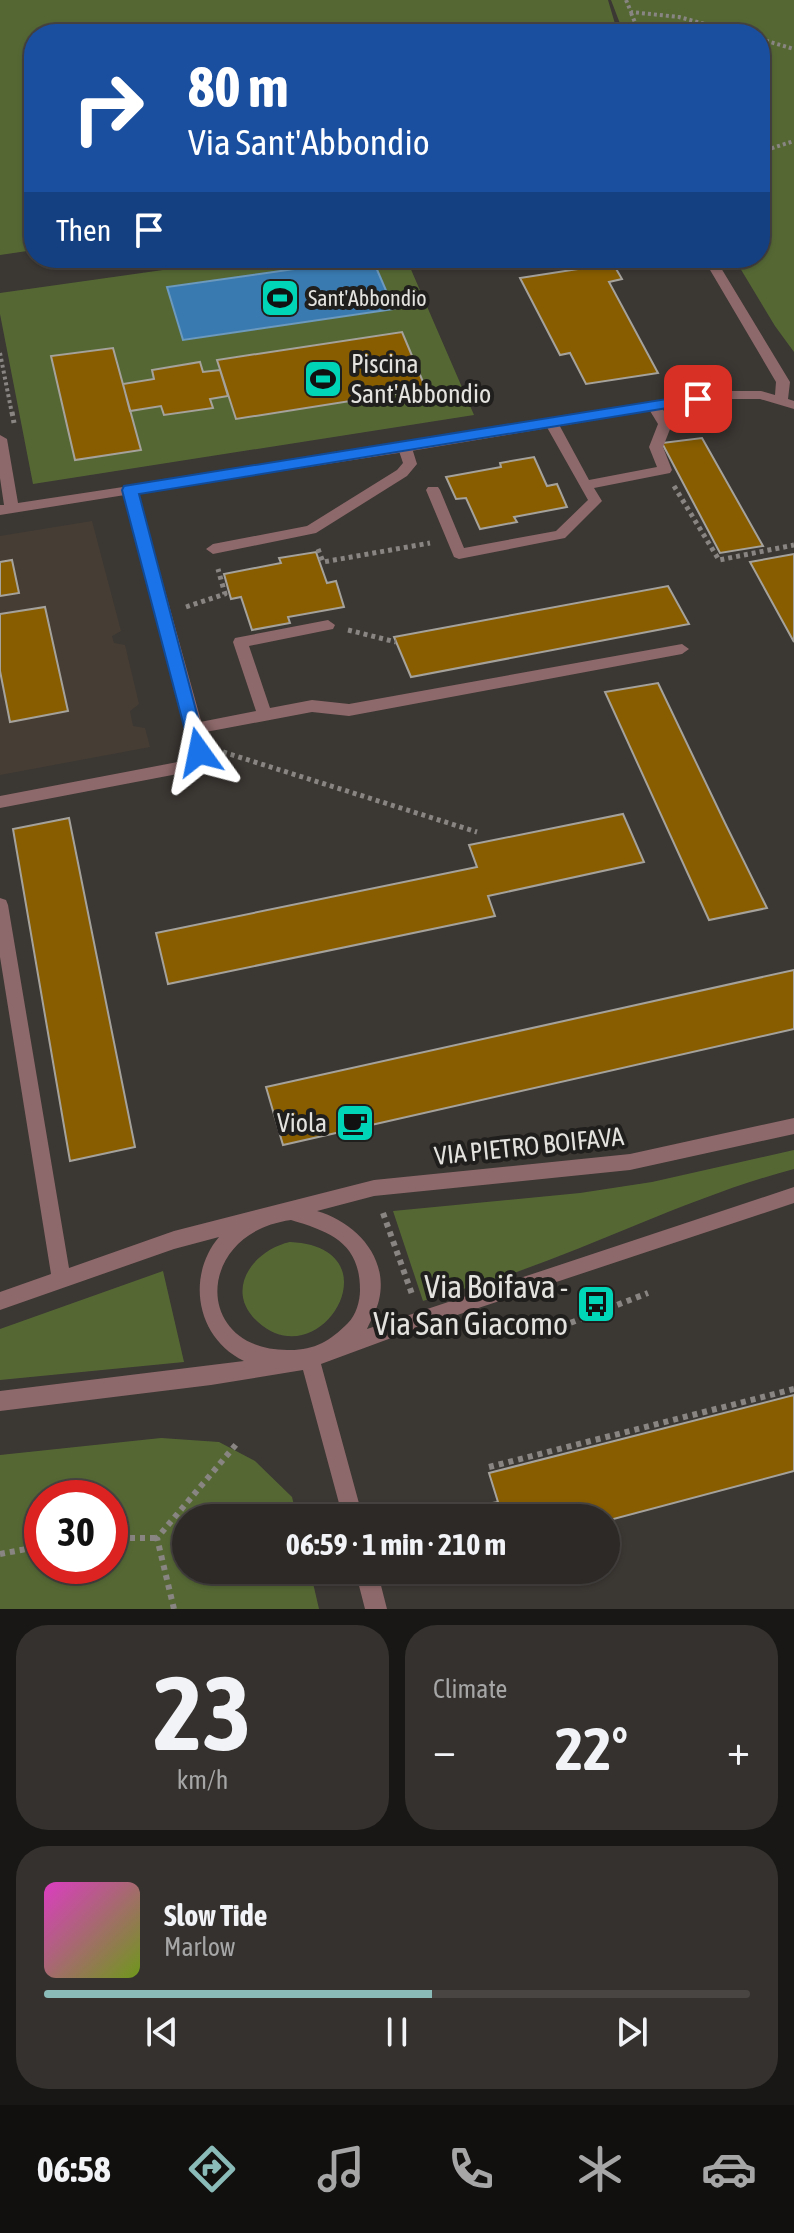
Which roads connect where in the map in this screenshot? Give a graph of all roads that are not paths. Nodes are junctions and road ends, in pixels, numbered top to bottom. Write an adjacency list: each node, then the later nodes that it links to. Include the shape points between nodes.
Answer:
1 (715, 268): 2 (street, via 783,382)
2 (788, 403): 3 (street, via 734,394)
3 (654, 406): 4 (street); 7 (street, via 665,424 656,447 665,470)
4 (551, 422): 6 (street); 7 (street)
5 (0, 439): 10 (street)
6 (405, 448): 8 (street); 11 (street, via 410,464 402,473 311,530)
7 (585, 485): 9 (street, via 595,501 560,535 459,554)
8 (130, 490): 10 (street); 15 (street)
9 (433, 490)
10 (6, 509)
11 (213, 549)
12 (328, 625): 14 (street, via 240,642)
13 (682, 649): 14 (street, via 349,710 312,706)
14 (265, 715): 15 (street)
15 (197, 736): 16 (street, via 198,754 188,766)
16 (0, 802)
17 (0, 905): 21 (street)
18 (794, 1126): 20 (street, VIA PIETRO BOIFAVA, via 630,1162 374,1188)
19 (794, 1195): 23 (street, VIA PIETRO BOIFAVA)
20 (269, 1215): 21 (street, VIA PIETRO BOIFAVA, via 174,1240); 23 (street, VIA PIETRO BOIFAVA, via 246,1225 219,1251 207,1284 209,1307 219,1329 258,1358); 23 (street, VIA PIETRO BOIFAVA, via 291,1212 335,1223 353,1237 372,1274 365,1316 333,1350)
21 (61, 1279): 22 (street, VIA PIETRO BOIFAVA)
22 (0, 1301)
23 (310, 1359): 24 (street, VIA PIETRO BOIFAVA); 25 (street)
24 (0, 1401)
25 (349, 1504)
26 (370, 1584): 27 (street)
27 (376, 1609)

